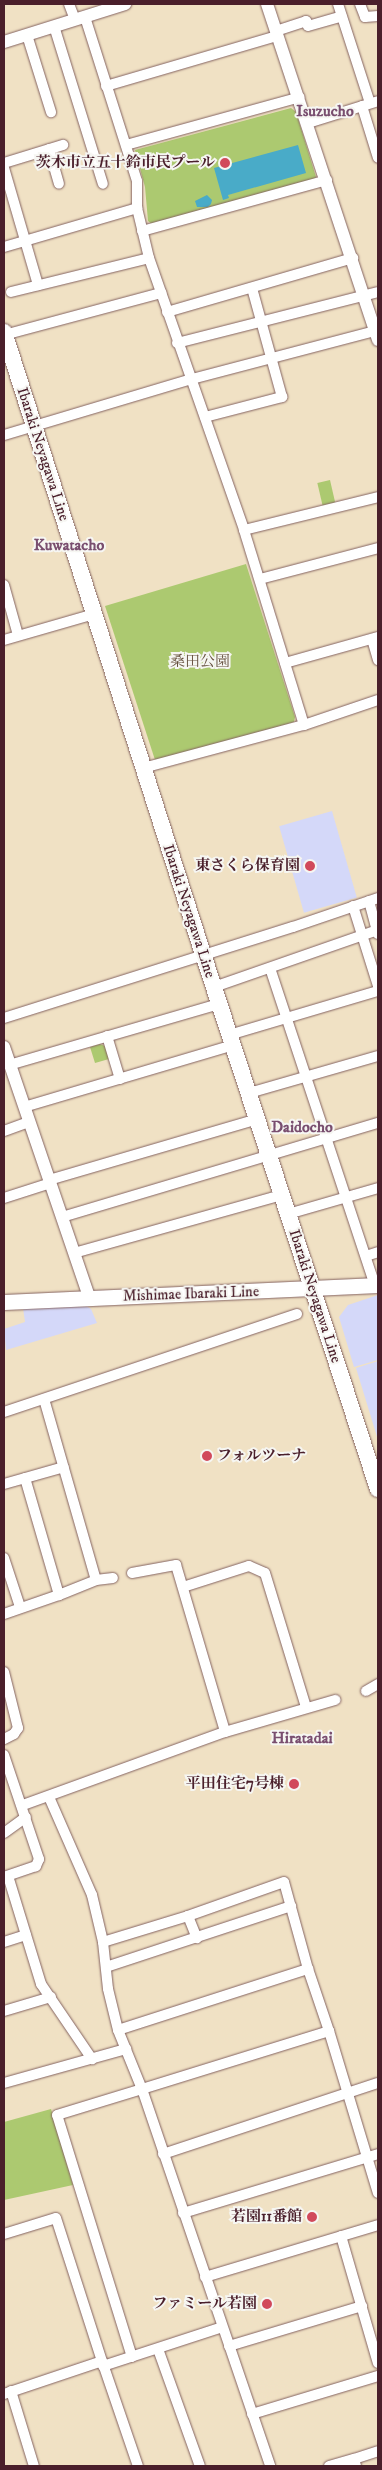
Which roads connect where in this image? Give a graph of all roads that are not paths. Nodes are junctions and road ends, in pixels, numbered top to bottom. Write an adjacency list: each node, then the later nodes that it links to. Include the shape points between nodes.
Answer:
1 (69, 4): 8 (street)
2 (125, 4): 8 (street)
3 (267, 4): 10 (street)
4 (338, 4): 6 (street)
5 (360, 4): 7 (street, via 365,17)
6 (342, 16): 10 (street, via 308,26 306,21); 15 (street)
7 (378, 16)
8 (80, 18): 9 (street); 13 (street)
9 (54, 26): 11 (street); 26 (street)
10 (276, 34): 13 (street); 14 (street)
11 (27, 35): 12 (street); 16 (street)
12 (4, 42)
13 (106, 86): 19 (street)
14 (300, 97): 17 (street); 19 (street)
15 (370, 103): 17 (street); 21 (street)
16 (52, 112)
17 (308, 123): 24 (street)
18 (62, 145): 20 (street)
19 (126, 145): 27 (street, via 136,181)
20 (49, 149): 22 (street); 25 (street)
21 (378, 158)
22 (4, 163)
23 (4, 168): 29 (street)
24 (327, 180): 28 (street); 32 (street)
25 (59, 184)
26 (103, 184)
27 (137, 208): 28 (street); 29 (street)
28 (142, 231): 31 (street)
29 (26, 241): 30 (street); 33 (street)
30 (4, 247)
31 (149, 258): 33 (street); 37 (street)
32 (353, 258): 34 (street); 38 (street)
33 (38, 285): 35 (street)
34 (252, 288): 39 (street); 40 (street)
35 (11, 292)
36 (378, 292): 38 (street)
37 (160, 293): 39 (street); 41 (street)
38 (365, 294): 40 (street); 42 (street)
39 (167, 312): 43 (street)
40 (262, 321): 43 (street); 44 (street)
41 (4, 334): 47 (main road, Ibaraki Neyagawa Line)
42 (377, 336): 44 (street)
43 (178, 343): 45 (street)
44 (272, 358): 45 (street); 46 (street, via 282,397)
45 (192, 379): 46 (street); 47 (street)
46 (205, 417): 50 (street)
47 (34, 426): 48 (street); 55 (main road, Ibaraki Neyagawa Line)
48 (4, 435)
49 (378, 497): 50 (street)
50 (244, 530): 52 (street)
51 (378, 548): 52 (street)
52 (260, 579): 60 (street)
53 (4, 585): 54 (street)
54 (6, 600): 56 (street)
55 (94, 614): 56 (street); 63 (main road, Ibaraki Neyagawa Line)
56 (18, 635): 58 (street)
57 (375, 638): 59 (street); 60 (street)
58 (4, 640)
59 (378, 660)
60 (285, 663): 62 (street)
61 (378, 700): 62 (street)
62 (304, 725): 63 (street)
63 (143, 768): 68 (main road, Ibaraki Neyagawa Line)
64 (374, 899): 65 (street); 66 (street)
65 (353, 906): 67 (street); 68 (street)
66 (378, 932): 67 (street)
67 (362, 935): 69 (street); 70 (street)
68 (203, 954): 71 (main road, Ibaraki Neyagawa Line); 74 (street)
69 (270, 968): 71 (street); 75 (street)
70 (378, 986)
71 (214, 987): 73 (main road, Ibaraki Neyagawa Line)
72 (378, 991): 75 (street)
73 (219, 1004): 76 (street); 77 (main road, Ibaraki Neyagawa Line)
74 (4, 1018)
75 (287, 1018): 77 (street); 81 (street)
76 (107, 1036): 80 (street); 82 (street)
77 (231, 1040): 82 (street); 83 (main road, Ibaraki Neyagawa Line)
78 (4, 1047): 80 (street)
79 (378, 1056): 81 (street)
80 (7, 1063): 84 (street)
81 (306, 1077): 83 (street); 89 (street)
82 (120, 1079): 84 (street)
83 (249, 1093): 85 (main road, Ibaraki Neyagawa Line)
84 (24, 1107): 86 (street)
85 (257, 1119): 90 (main road, Ibaraki Neyagawa Line); 91 (street)
86 (29, 1122): 88 (street); 91 (street)
87 (378, 1123): 89 (street)
88 (4, 1131)
89 (326, 1139): 90 (street); 94 (street)
90 (269, 1156): 93 (main road, Ibaraki Neyagawa Line); 97 (street)
91 (50, 1181): 95 (street); 97 (street)
92 (378, 1188): 94 (street)
93 (282, 1195): 96 (main road, Ibaraki Neyagawa Line); 99 (street)
94 (346, 1197): 96 (street); 100 (street)
95 (4, 1198)
96 (288, 1214): 102 (main road, Ibaraki Neyagawa Line)
97 (62, 1217): 99 (street)
98 (378, 1252): 100 (street)
99 (74, 1253): 103 (street)
100 (366, 1256): 101 (street)
101 (377, 1285): 102 (main road, Mishimae Ibaraki Line)
102 (313, 1289): 103 (main road, Mishimae Ibaraki Line); 111 (main road, Ibaraki Neyagawa Line)
103 (89, 1297): 104 (main road, Mishimae Ibaraki Line)
104 (4, 1302)
105 (297, 1314): 106 (street)
106 (44, 1399): 107 (street); 108 (street)
107 (4, 1412)
108 (64, 1467): 109 (street); 115 (street)
109 (25, 1478): 110 (street); 117 (street)
110 (4, 1484)
111 (378, 1489)
112 (4, 1558): 118 (street)
113 (132, 1573): 116 (street, via 176,1565)
114 (113, 1578): 115 (street)
115 (96, 1580): 117 (street)
116 (183, 1587): 124 (street, via 249,1566 265,1573); 125 (street)
117 (59, 1595): 118 (street)
118 (20, 1607): 119 (street)
119 (4, 1614)
120 (4, 1672): 126 (street, via 18,1728)
121 (378, 1684): 122 (street)
122 (366, 1691)
123 (335, 1700): 124 (street)
124 (306, 1707): 125 (street)
125 (225, 1732): 128 (street)
126 (4, 1739)
127 (4, 1755): 129 (street)
128 (49, 1797): 129 (street); 138 (street, via 92,1895)
129 (23, 1805): 130 (street)
130 (26, 1817): 131 (street); 132 (street, via 39,1862 29,1870)
131 (4, 1833)
132 (6, 1876): 135 (street)
133 (291, 1906): 134 (street, via 284,1882); 136 (street); 140 (street)
134 (188, 1916): 136 (street); 138 (street)
135 (26, 1935): 137 (street); 141 (street, via 41,1984)
136 (197, 1938): 139 (street)
137 (4, 1942)
138 (103, 1942): 139 (street)
139 (106, 1967): 143 (street)
140 (308, 1969): 143 (street); 144 (street)
141 (51, 1997): 142 (street); 146 (street)
142 (4, 2011)
143 (118, 2030): 145 (street)
144 (329, 2031): 149 (street); 150 (street)
145 (126, 2049): 146 (street); 149 (street)
146 (92, 2059): 147 (street)
147 (4, 2083)
148 (378, 2083): 150 (street)
149 (142, 2089): 151 (street); 164 (street, via 57,2115)
150 (348, 2092): 151 (street); 153 (street)
151 (163, 2154): 155 (street)
152 (378, 2154): 153 (street)
153 (367, 2157): 154 (street); 155 (street)
154 (378, 2193)
155 (182, 2213): 159 (street)
156 (378, 2225): 158 (street)
157 (4, 2234): 166 (street, via 56,2218)
158 (341, 2236): 159 (street); 160 (street)
159 (205, 2276): 161 (street)
160 (362, 2306): 162 (street); 165 (street)
161 (222, 2327): 162 (street); 163 (street)
162 (229, 2346): 169 (street)
163 (158, 2349): 164 (street); 174 (street)
164 (132, 2356): 166 (street)
165 (378, 2362)
166 (103, 2363): 168 (street); 173 (street)
167 (378, 2376): 169 (street)
168 (7, 2392): 172 (street)
169 (252, 2414): 175 (street)
170 (378, 2451): 171 (street)
171 (355, 2462): 176 (street)
172 (34, 2466)
173 (138, 2466)
174 (200, 2466)
175 (270, 2466)
176 (329, 2466)

